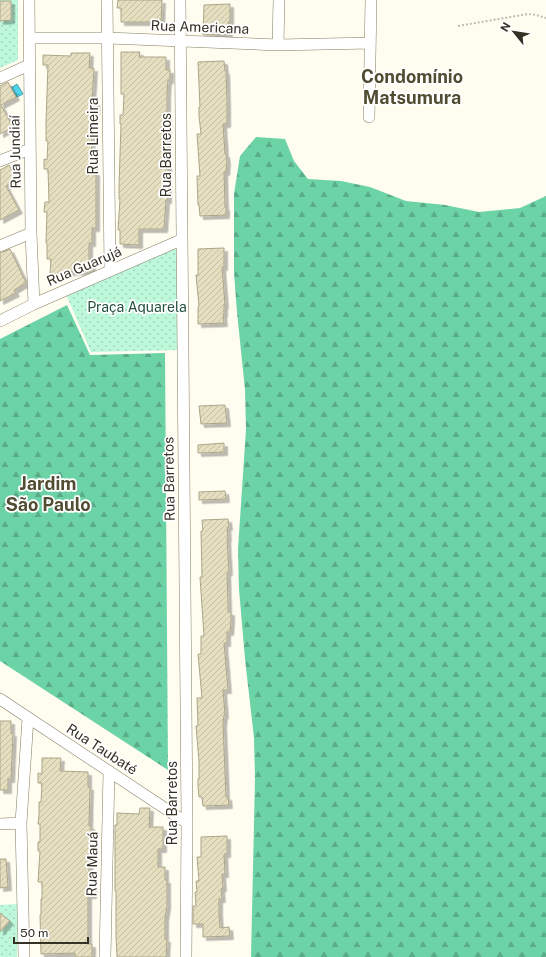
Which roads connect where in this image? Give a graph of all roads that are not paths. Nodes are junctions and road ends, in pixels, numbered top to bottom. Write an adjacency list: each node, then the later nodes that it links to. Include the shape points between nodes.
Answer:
1 (29, 0): 6 (street, Rua Jundiaí)
2 (107, 0): 7 (street, Rua Limeira)
3 (180, 0): 8 (street, Rua Barretos)
4 (278, 0): 10 (street)
5 (371, 0): 9 (street)
6 (29, 38): 7 (street, Rua Americana); 11 (street, Rua Jundiaí)
7 (108, 38): 8 (street, Rua Americana); 19 (street, Rua Limeira)
8 (180, 40): 10 (street, Rua Americana); 17 (street, Rua Barretos)
9 (370, 43): 10 (street, Rua Americana); 13 (street)
10 (278, 45)
11 (29, 65): 12 (street); 14 (street, Rua Jundiaí)
12 (0, 78)
13 (369, 117)
14 (30, 149): 15 (street); 16 (street, Rua Jundiaí)
15 (0, 161)
16 (31, 233): 18 (street); 20 (street, Rua Jundiaí)
17 (181, 240): 19 (street, Rua Guarujá); 26 (street, Rua Barretos)
18 (0, 246)
19 (110, 271): 20 (street, Rua Guarujá)
20 (34, 304): 21 (street, Rua Guarujá)
21 (0, 321)
22 (0, 699): 23 (street, Rua Taubaté)
23 (28, 718): 24 (street, Rua Taubaté); 25 (street)
24 (109, 771): 26 (street, Rua Taubaté); 29 (street, Rua Mauá)
25 (21, 823): 27 (street); 28 (street)
26 (187, 823): 30 (street, Rua Barretos)
27 (0, 824)
28 (24, 957)
29 (105, 957)
30 (186, 957)

